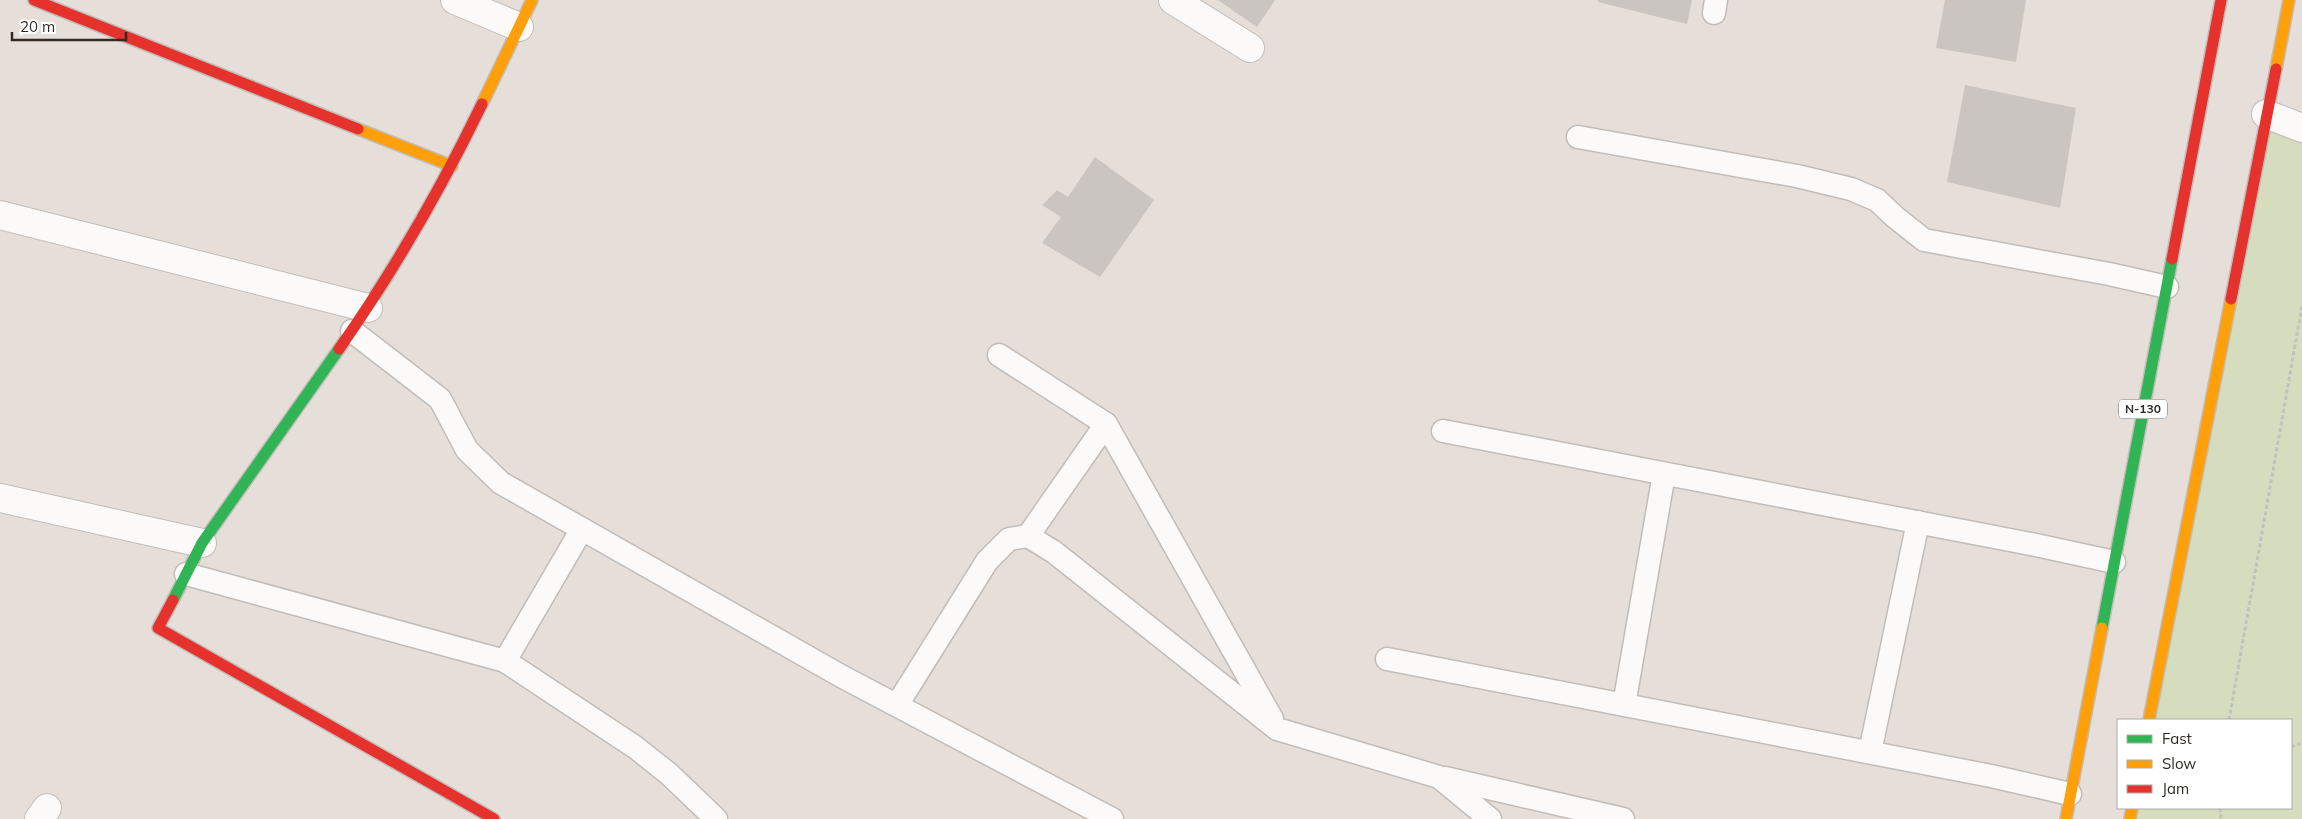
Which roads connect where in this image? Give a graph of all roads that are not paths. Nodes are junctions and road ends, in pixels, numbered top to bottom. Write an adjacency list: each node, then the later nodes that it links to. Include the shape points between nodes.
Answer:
1 (34, 0): 12 (main road)
2 (455, 0): 7 (street)
3 (532, 0): 7 (main road)
4 (1172, 0): 8 (street)
5 (2222, 0): 14 (main road, N-130)
6 (2289, 0): 9 (main road)
7 (519, 27): 12 (main road)
8 (1250, 48)
9 (2266, 114): 10 (street); 32 (main road)
10 (2302, 128)
11 (1578, 136): 14 (lane, via 1851,189 1878,200 1924,240)
12 (452, 166): 15 (main road)
13 (0, 215): 15 (street)
14 (2167, 287): 26 (main road, N-130)
15 (368, 308): 16 (main road)
16 (352, 331): 23 (lane, via 440,399 467,450 501,483); 25 (main road)
17 (999, 355): 18 (lane)
18 (1106, 424): 24 (lane); 33 (lane)
19 (1443, 431): 20 (lane)
20 (1664, 474): 22 (lane); 31 (lane)
21 (0, 498): 25 (street)
22 (1918, 522): 26 (lane); 34 (lane)
23 (582, 529): 29 (lane); 30 (lane)
24 (1028, 536): 30 (lane, via 1009,539 987,560); 33 (lane, via 1054,552)
25 (202, 543): 27 (main road)
26 (2114, 562): 36 (main road, N-130)
27 (186, 574): 29 (lane); 37 (main road, via 158,628)
28 (1387, 660): 31 (lane)
29 (505, 661): 38 (lane, via 635,747)
30 (897, 705): 39 (lane)
31 (1624, 705): 34 (lane)
32 (2149, 719)
33 (1277, 729): 35 (lane)
34 (1870, 752): 36 (lane)
35 (1439, 777): 40 (lane); 41 (lane)
36 (2070, 794): 42 (main road, N-130)
37 (494, 819)
38 (716, 819)
39 (1112, 819)
40 (1490, 819)
41 (1623, 819)
42 (2066, 819)

